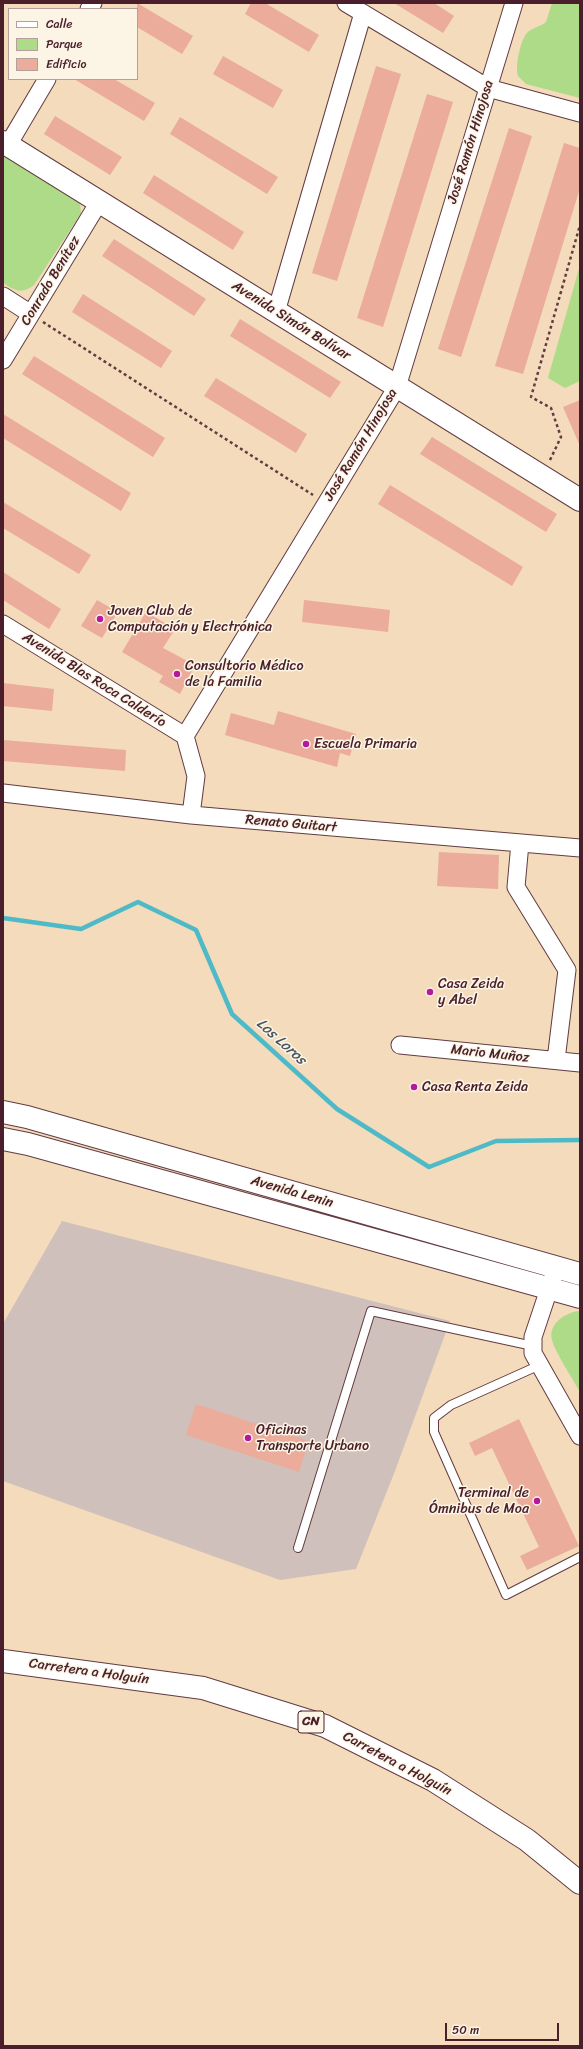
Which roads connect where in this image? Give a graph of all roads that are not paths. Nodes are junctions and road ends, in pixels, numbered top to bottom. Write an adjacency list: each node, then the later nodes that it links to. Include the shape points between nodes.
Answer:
1 (346, 3): 3 (street)
2 (514, 3): 5 (street, José Ramón Hinojosa)
3 (363, 13): 5 (street); 10 (street)
4 (46, 80): 7 (street)
5 (488, 88): 6 (street); 13 (street, José Ramón Hinojosa)
6 (580, 113)
7 (5, 144): 8 (main road, Avenida Simón Bolívar)
8 (98, 202): 10 (main road, Avenida Simón Bolívar); 11 (street, Conrado Benítez)
9 (3, 296): 11 (street)
10 (276, 312): 13 (main road, Avenida Simón Bolívar)
11 (31, 314): 12 (street, Conrado Benítez)
12 (3, 360)
13 (397, 387): 14 (main road, Avenida Simón Bolívar); 16 (street, José Ramón Hinojosa)
14 (580, 500)
15 (3, 624): 16 (street, Avenida Blas Roca Calderío)
16 (185, 736): 18 (street, via 196,776)
17 (3, 793): 18 (street, Renato Guitart)
18 (190, 815): 19 (street, Renato Guitart)
19 (520, 843): 20 (street, Renato Guitart); 22 (street, via 516,886 567,970)
20 (580, 848)
21 (400, 1044): 22 (street, Mario Muñoz)
22 (556, 1060): 23 (street, Mario Muñoz)
23 (580, 1063)
24 (3, 1112): 26 (main road, Avenida Lenin)
25 (3, 1138): 28 (main road, Avenida Lenin)
26 (555, 1267): 27 (main road, Avenida Lenin); 28 (street)
27 (580, 1274)
28 (550, 1288): 29 (main road, Avenida Lenin); 30 (street)
29 (580, 1297)
30 (533, 1346): 31 (street, via 533,1353); 33 (lane, via 372,1311)
31 (540, 1364): 32 (street); 34 (lane, via 451,1405 434,1418 434,1432 506,1595)
32 (580, 1436)
33 (298, 1548)
34 (580, 1557)
35 (3, 1661): 36 (main road, Carretera a Holguín / CN, via 203,1688 325,1726 433,1780 527,1840)
36 (580, 1883)

